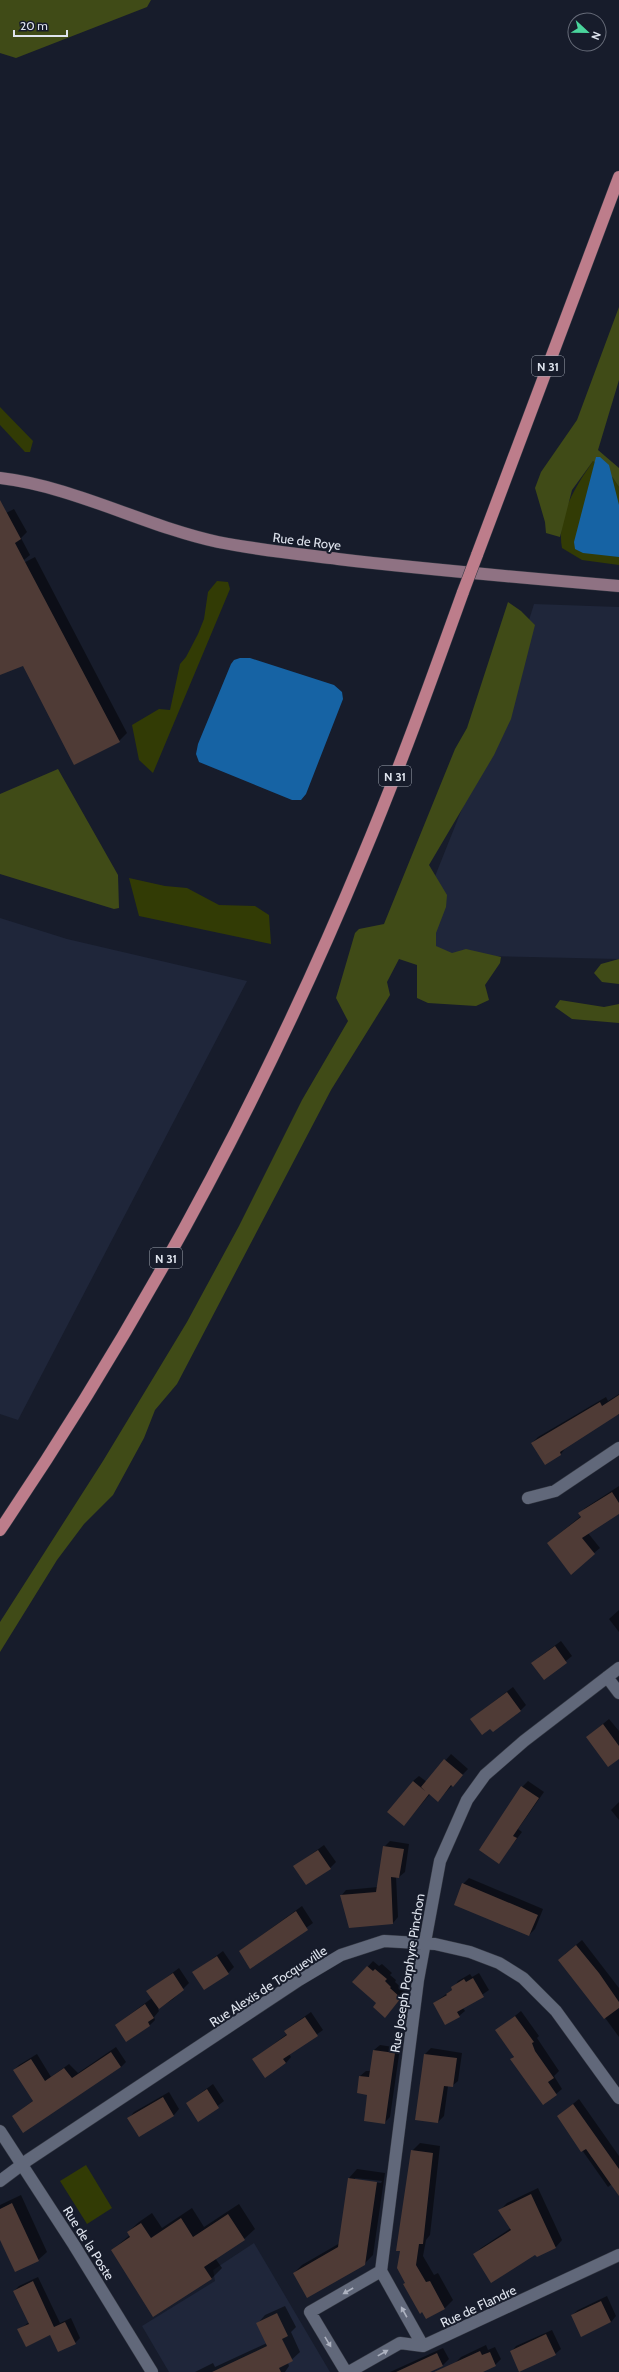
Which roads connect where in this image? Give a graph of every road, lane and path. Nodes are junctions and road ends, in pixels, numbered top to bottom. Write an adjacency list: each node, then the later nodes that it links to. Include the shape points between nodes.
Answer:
1 (619, 177): 6 (main road, N 31, bridge, via 399,766 312,974 226,1150 159,1272 57,1446)
2 (0, 478): 3 (main road, Rue de Roye, via 38,483 70,492 169,530 246,547 411,568)
3 (619, 586)
4 (619, 1448): 5 (street, via 555,1491)
5 (528, 1498)
6 (0, 1530)
7 (619, 1668): 8 (street, Rue Joseph Porphyre Pinchon)
8 (607, 1677): 9 (street); 10 (street, Rue Joseph Porphyre Pinchon, via 524,1741 485,1775 466,1800 440,1861)
9 (619, 1693)
10 (424, 1944): 11 (street, Rue Alexis de Tocqueville, via 470,1952 498,1963 523,1978 556,2010); 13 (street, Rue Alexis de Tocqueville, via 384,1941 341,1955 299,1980); 16 (street, Rue Joseph Porphyre Pinchon, via 394,2156)
11 (619, 2098)
12 (0, 2131): 13 (street, Rue de la Poste)
13 (22, 2164): 14 (street, Rue Alexis de Tocqueville); 18 (street, Rue de la Poste)
14 (0, 2181)
15 (619, 2255): 17 (street, Rue de Flandre)
16 (381, 2271): 17 (street, one-way to 16); 19 (street, one-way to 19, via 310,2312)
17 (422, 2346): 19 (street, one-way to 17, via 400,2343)
18 (152, 2372)
19 (348, 2372)

